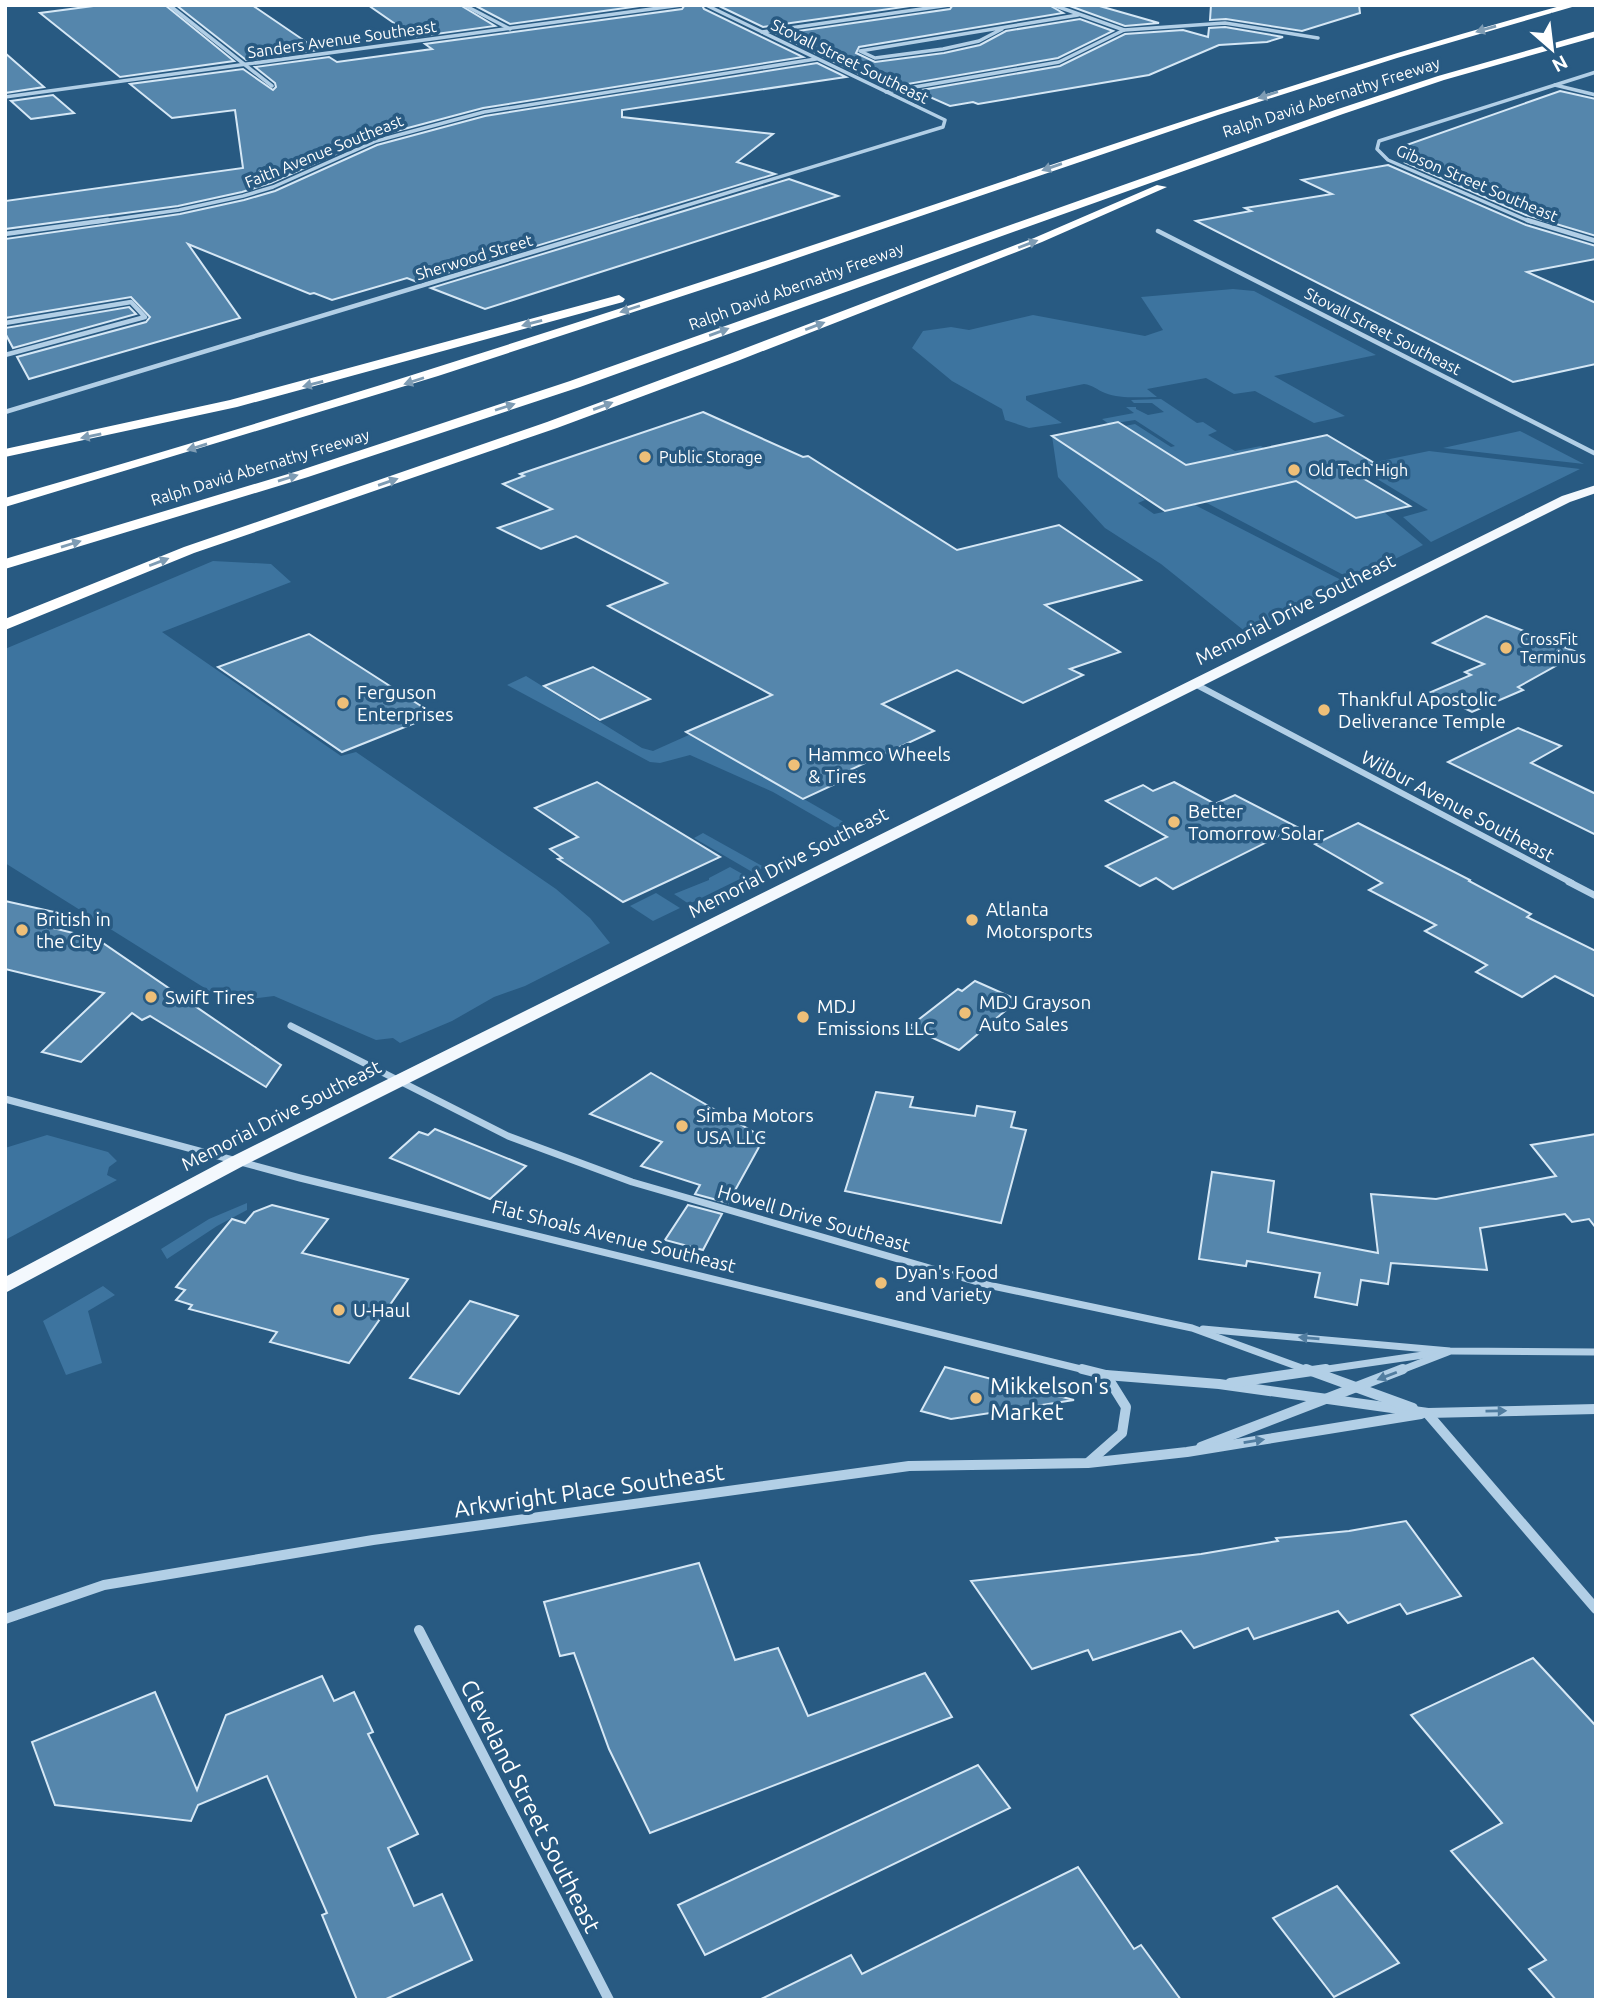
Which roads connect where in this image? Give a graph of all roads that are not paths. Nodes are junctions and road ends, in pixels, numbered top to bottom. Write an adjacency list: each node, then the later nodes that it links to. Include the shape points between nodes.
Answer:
1 (169, 5): 16 (street)
2 (464, 5): 9 (street)
3 (681, 5): 9 (street, Sanders Avenue Southeast)
4 (706, 5): 12 (street, Stovall Street Southeast)
5 (949, 5): 12 (street)
6 (1053, 5): 8 (street)
7 (1576, 5): 27 (highway, Ralph David Abernathy Freeway, one-way to 27, via 1266,95)
8 (1078, 15): 10 (street); 11 (street)
9 (511, 29): 16 (street, Sanders Avenue Southeast)
10 (1002, 29): 10 (street, via 938,39 860,51 875,58 948,47 973,43)
11 (1124, 30): 14 (street, via 1225,23); 20 (street, via 1059,62)
12 (761, 32): 15 (street, Stovall Street Southeast)
13 (1596, 34): 24 (highway, Ralph David Abernathy Freeway, via 1441,78)
14 (1318, 38)
15 (817, 59): 20 (street, Stovall Street Southeast); 26 (street, Faith Avenue Southeast, via 484,111 376,141 272,187 233,199)
16 (243, 65): 19 (street); 22 (street, Sanders Avenue Southeast)
17 (1596, 72): 18 (street, Gibson Street Southeast)
18 (1554, 85): 21 (street); 28 (street, Gibson Street Southeast, via 1379,141 1377,149 1388,160 1498,208)
19 (272, 86)
20 (884, 93): 23 (street, Stovall Street Southeast)
21 (1596, 95)
22 (5, 97)
23 (944, 120): 31 (street, Sherwood Street, via 943,127)
24 (1221, 152): 36 (highway, Ralph David Abernathy Freeway, one-way to 24, via 303,474 575,384); 37 (highway, one-way to 24, via 189,551 565,420 1038,240 1151,191)
25 (1158, 231): 33 (street, Stovall Street Southeast)
26 (5, 234)
27 (858, 234): 32 (highway, one-way to 32, via 324,381); 35 (highway, Ralph David Abernathy Freeway, one-way to 35, via 405,384)
28 (1596, 241)
29 (5, 323): 30 (street, via 131,302 145,317)
30 (5, 355)
31 (5, 412)
32 (5, 453)
33 (1596, 454)
34 (1596, 489): 38 (main road, Memorial Drive Southeast, via 1566,499)
35 (5, 503)
36 (5, 564)
37 (5, 625)
38 (1195, 684): 39 (street, Wilbur Avenue Southeast); 41 (main road, Memorial Drive Southeast)
39 (1596, 896)
40 (291, 1026): 41 (street, Howell Drive Southeast)
41 (397, 1082): 43 (main road, Memorial Drive Southeast); 45 (street, Howell Drive Southeast, via 508,1136 632,1182 988,1285)
42 (5, 1100): 43 (street, Flat Shoals Avenue Southeast)
43 (236, 1162): 44 (main road, Memorial Drive Southeast); 49 (street, Flat Shoals Avenue Southeast)
44 (5, 1286)
45 (1192, 1328): 46 (street, Flat Shoals Avenue Southeast, one-way to 45); 48 (street, Howell Drive Southeast)
46 (1450, 1351): 47 (street, Flat Shoals Avenue Southeast); 48 (street, Flat Shoals Avenue Southeast); 51 (street, Arkwright Place Southeast, one-way to 51)
47 (1596, 1352)
48 (1312, 1371): 50 (street, Flat Shoals Avenue Southeast); 51 (street, Howell Drive Southeast)
49 (1106, 1376): 50 (street, Flat Shoals Avenue Southeast); 56 (street, via 1126,1406 1122,1433)
50 (1219, 1384): 52 (street, Flat Shoals Avenue Southeast)
51 (1357, 1387): 52 (street, Arkwright Place Southeast); 54 (street, Howell Drive Southeast)
52 (1325, 1399): 54 (street, Flat Shoals Avenue Southeast); 55 (street, Arkwright Place Southeast)
53 (1596, 1409): 54 (street, Flat Shoals Avenue Southeast, one-way to 53)
54 (1428, 1413): 55 (street, Arkwright Place Southeast, one-way to 54); 57 (street)
55 (1187, 1452): 56 (street, Arkwright Place Southeast)
56 (1088, 1463): 58 (street, Arkwright Place Southeast, via 909,1466 373,1540 104,1586)
57 (1596, 1608)
58 (5, 1619)
59 (419, 1630): 60 (street, Cleveland Street Southeast)
60 (609, 2000)

